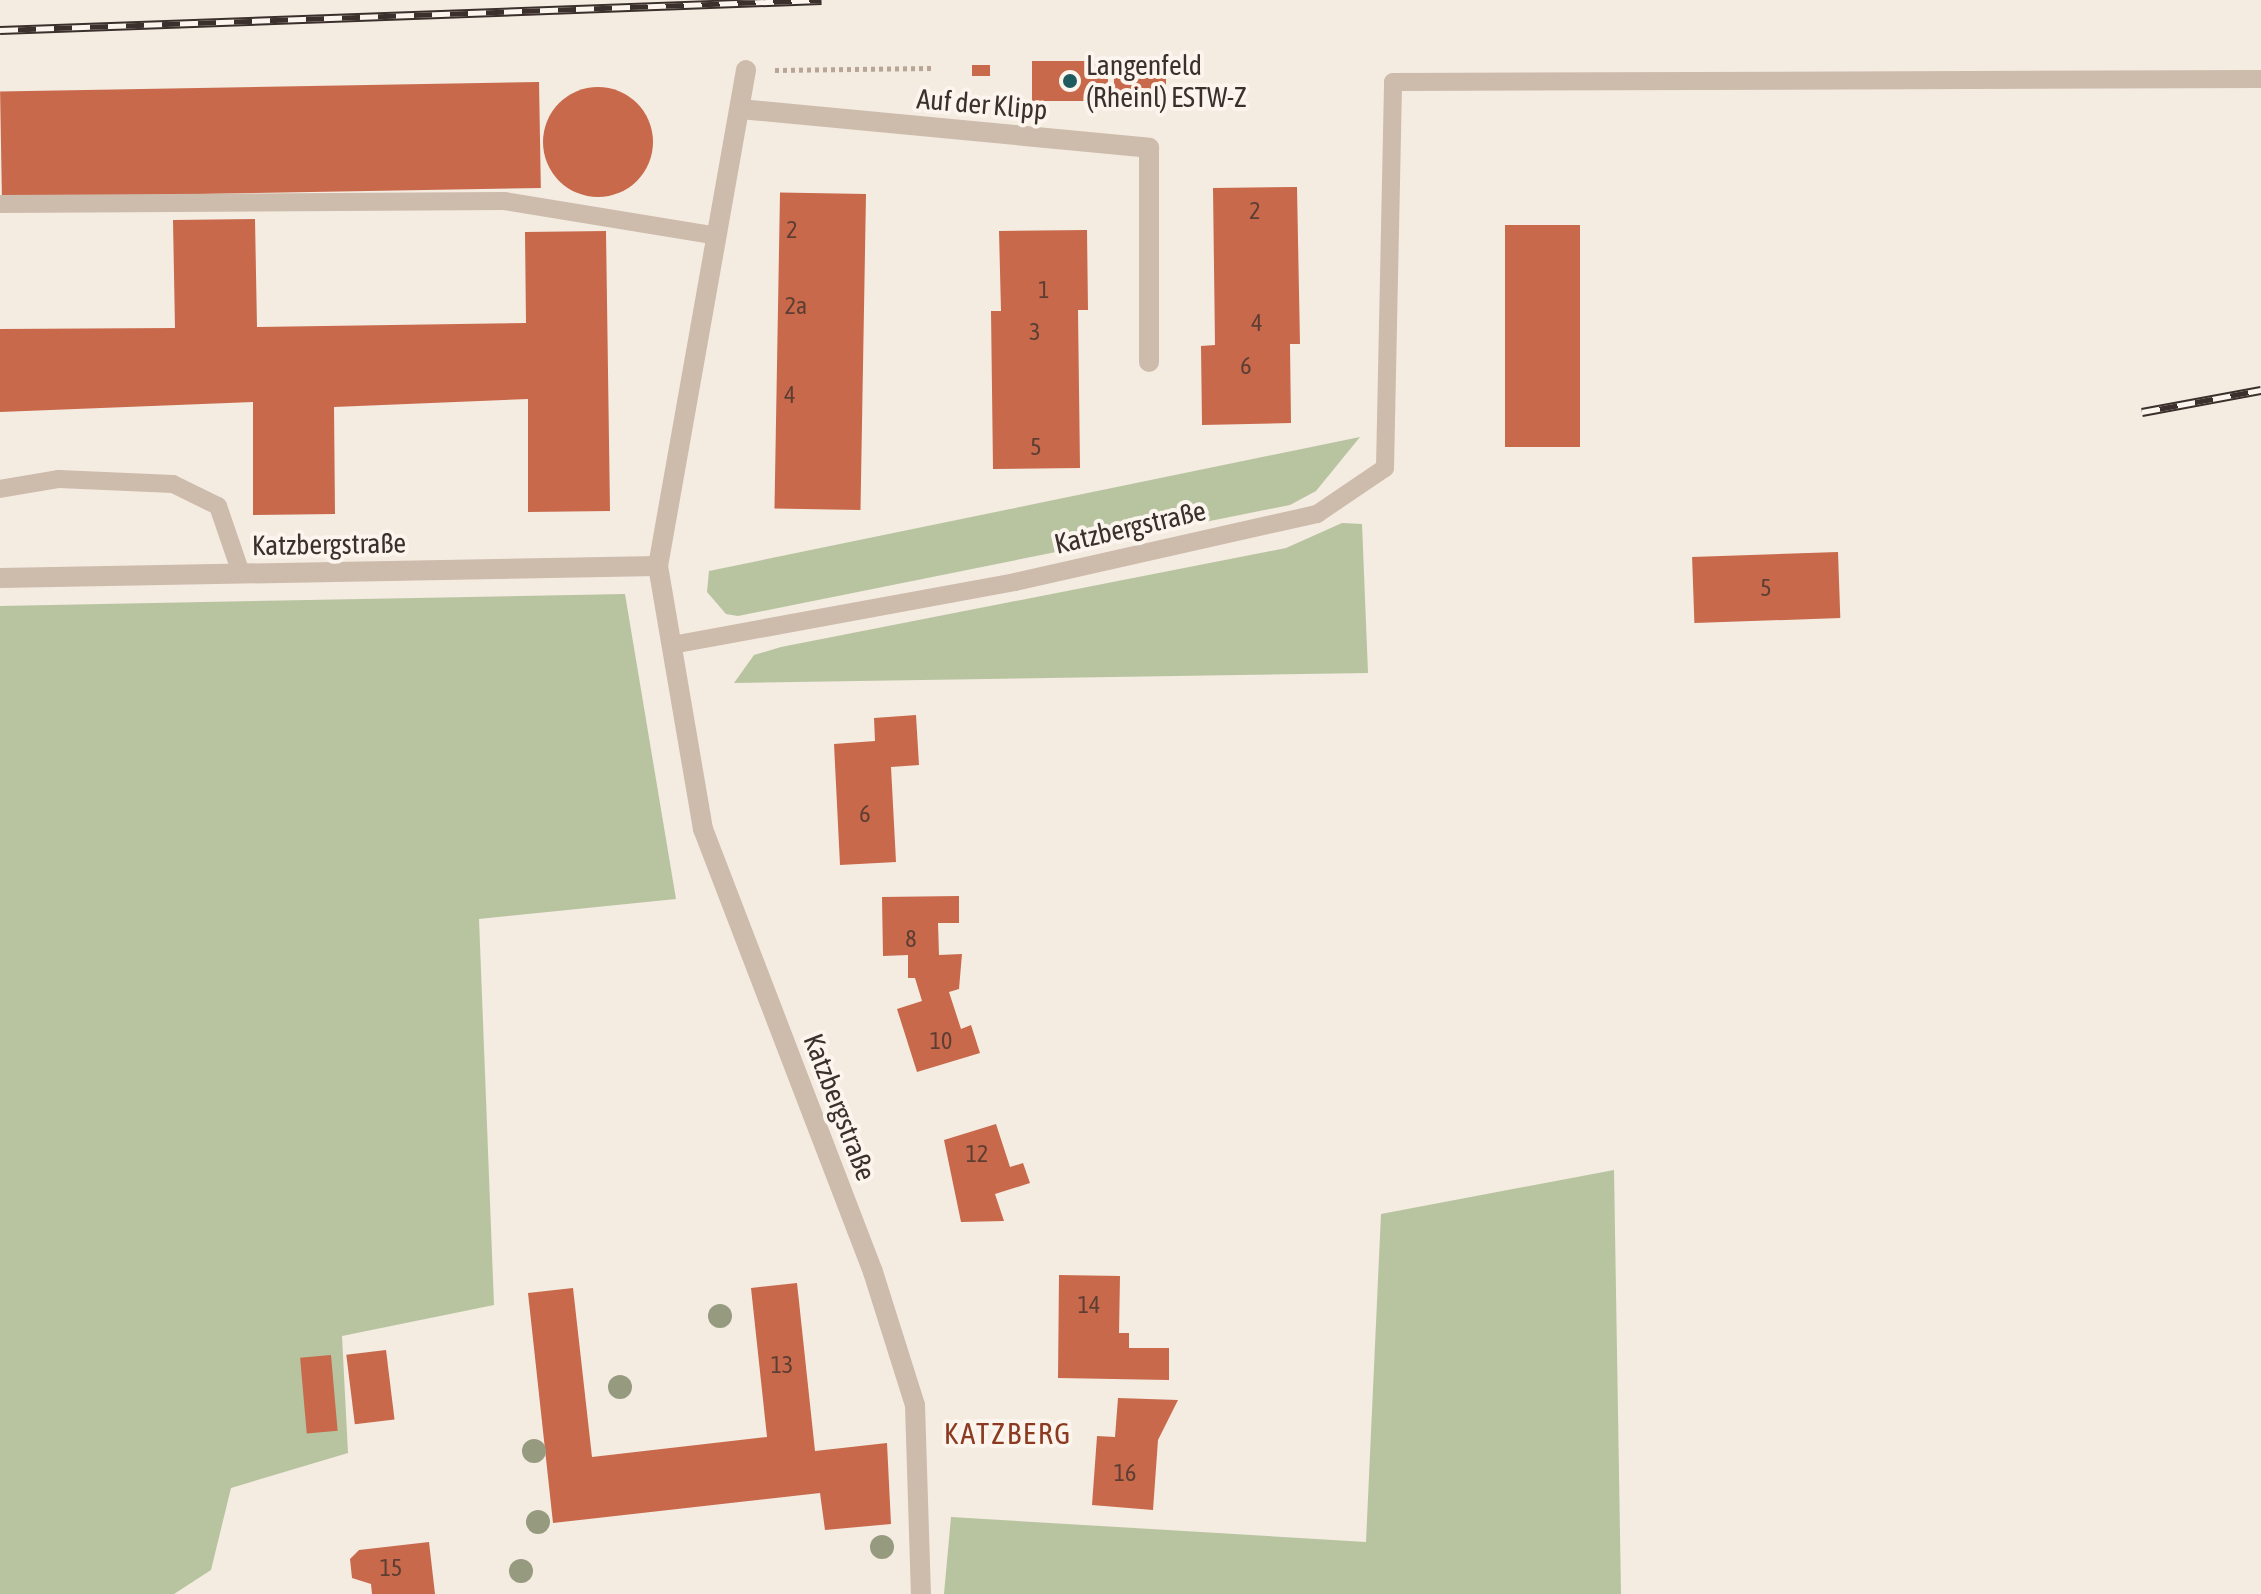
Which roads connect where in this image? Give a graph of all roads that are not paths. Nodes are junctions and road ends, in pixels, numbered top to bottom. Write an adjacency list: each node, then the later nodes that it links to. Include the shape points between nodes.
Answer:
1 (746, 70): 3 (street, Katzbergstraße)
2 (2261, 79): 11 (lane, Katzbergstraße, via 1393,82 1385,468 1317,514 1015,582)
3 (740, 109): 5 (street, Katzbergstraße); 6 (street, Auf der Klipp, via 1149,148)
4 (0, 204): 5 (lane, via 504,201)
5 (717, 236): 8 (street, Katzbergstraße)
6 (1149, 362)
7 (0, 489): 9 (lane, via 59,479 173,484 218,506)
8 (658, 566): 9 (street, Katzbergstraße); 11 (street, Katzbergstraße)
9 (241, 573): 10 (street, Katzbergstraße)
10 (0, 578)
11 (672, 645): 12 (street, Katzbergstraße, via 703,829 873,1272 915,1405)
12 (921, 1594)

